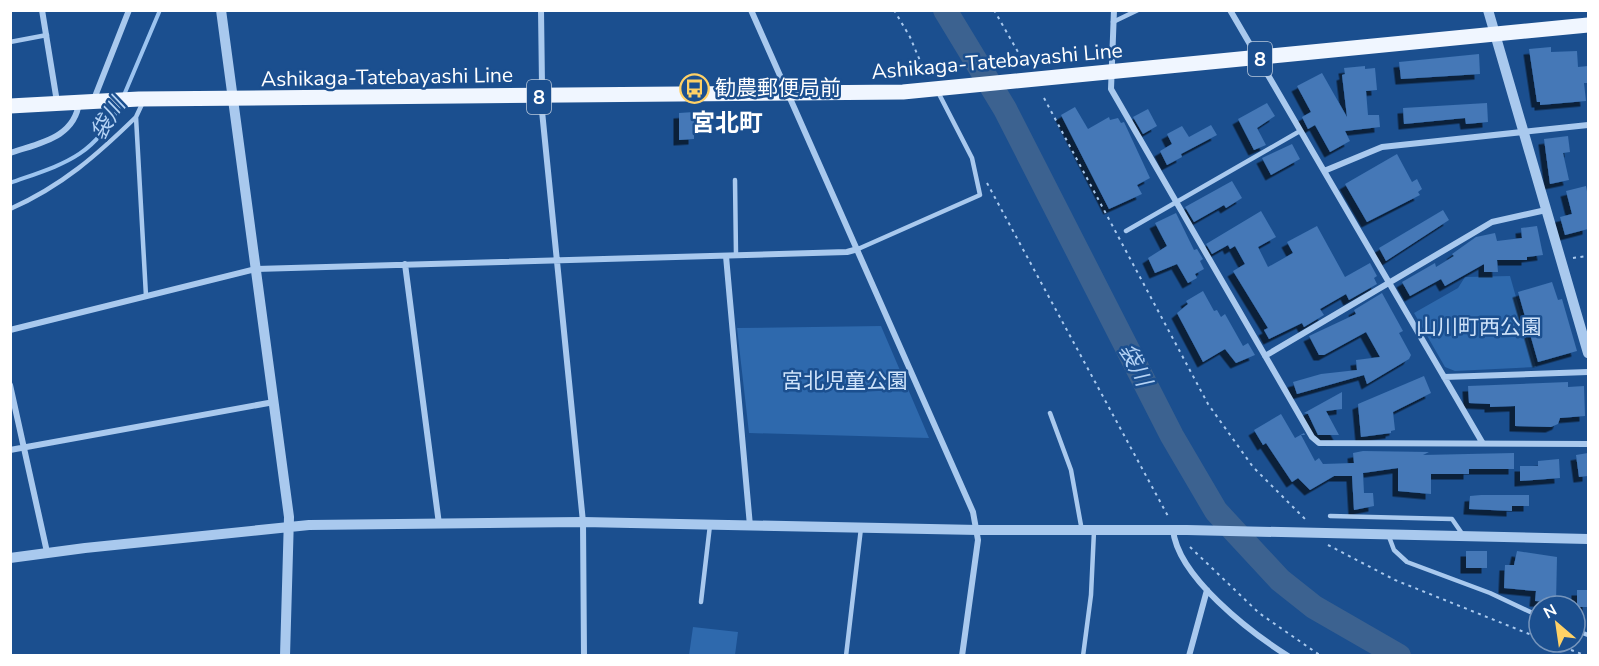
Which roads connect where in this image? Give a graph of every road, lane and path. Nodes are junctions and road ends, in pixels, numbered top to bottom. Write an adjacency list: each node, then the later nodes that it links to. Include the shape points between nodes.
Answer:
1 (42, 10): 14 (street)
2 (129, 10): 26 (street)
3 (221, 10): 25 (street)
4 (541, 10): 22 (street, via 542,85)
5 (751, 10): 21 (street)
6 (894, 10): 20 (path)
7 (994, 10): 19 (path)
8 (1114, 10): 12 (street)
9 (1138, 10): 12 (lane)
10 (1230, 10): 17 (street)
11 (1488, 10): 15 (street)
12 (1113, 22): 18 (street)
13 (1588, 25): 15 (main road, Ashikaga-Tatebayashi Line / 8)
14 (47, 35): 16 (lane); 27 (street)
15 (1494, 35): 17 (main road, Ashikaga-Tatebayashi Line / 8); 32 (street)
16 (10, 42)
17 (1259, 59): 18 (main road, Ashikaga-Tatebayashi Line / 8); 31 (street)
18 (1111, 73): 19 (main road, Ashikaga-Tatebayashi Line / 8); 37 (street, via 1111,89)
19 (1027, 75): 20 (main road, Ashikaga-Tatebayashi Line / 8)
20 (935, 90): 21 (main road, Ashikaga-Tatebayashi Line / 8); 34 (lane)
21 (791, 95): 22 (main road, Ashikaga-Tatebayashi Line / 8); 41 (street)
22 (549, 97): 25 (main road, Ashikaga-Tatebayashi Line / 8); 46 (street, via 542,111)
23 (1044, 98): 71 (path, via 1208,404 1253,467)
24 (141, 100): 25 (main road, Ashikaga-Tatebayashi Line / 8); 26 (main road, Ashikaga-Tatebayashi Line / 8); 29 (lane)
25 (232, 100): 48 (street)
26 (91, 101): 27 (main road, Ashikaga-Tatebayashi Line / 8); 33 (street, via 62,133)
27 (57, 103): 28 (main road, Ashikaga-Tatebayashi Line / 8)
28 (10, 106)
29 (136, 117): 38 (lane, via 93,159); 50 (lane)
30 (1588, 125): 32 (street)
31 (1300, 130): 35 (street); 37 (lane)
32 (1522, 131): 35 (street, via 1382,147); 39 (street)
33 (10, 153)
34 (972, 158): 41 (lane, via 980,195); 68 (path)
35 (1324, 171): 49 (street)
36 (735, 180): 43 (lane)
37 (1176, 203): 40 (lane); 53 (street)
38 (10, 209)
39 (1546, 210): 45 (street); 49 (street, via 1492,222)
40 (1126, 231)
41 (858, 249): 43 (street); 72 (street)
42 (726, 256): 43 (street); 46 (street); 69 (street)
43 (736, 256)
44 (1588, 256): 45 (path)
45 (1561, 259): 52 (street)
46 (557, 261): 47 (street); 64 (street)
47 (405, 264): 48 (street); 65 (street)
48 (256, 269): 50 (street); 57 (street)
49 (1389, 283): 53 (street); 55 (street)
50 (146, 296): 51 (street)
51 (10, 330)
52 (1588, 353)
53 (1265, 356): 59 (street, via 1312,437 1320,443)
54 (1588, 372): 55 (street)
55 (1444, 377): 59 (street)
56 (10, 385): 61 (street)
57 (275, 402): 61 (street); 66 (street)
58 (1050, 413): 73 (lane, via 1071,470)
59 (1482, 442): 60 (street)
60 (1588, 444)
61 (25, 447): 62 (street); 80 (street)
62 (10, 450)
63 (1330, 516): 77 (lane, via 1452,519)
64 (583, 522): 65 (street); 67 (street); 87 (street)
65 (439, 524): 66 (street)
66 (289, 525): 80 (street); 86 (street)
67 (710, 525): 69 (street); 83 (lane)
68 (1172, 525): 74 (street); 76 (street); 82 (street, via 1177,546)
69 (750, 526): 70 (street)
70 (861, 528): 72 (street); 88 (lane)
71 (1310, 528): 75 (street); 76 (street)
72 (978, 530): 73 (street); 89 (street)
73 (1082, 531): 74 (street)
74 (1094, 531): 90 (lane, via 1092,595)
75 (1388, 534): 77 (street); 84 (lane, via 1394,550 1407,562)
76 (1186, 535): 93 (path, via 1191,550 1258,613)
77 (1462, 535): 78 (street)
78 (1588, 539)
79 (1325, 543): 85 (path, via 1395,580)
80 (47, 552): 81 (street)
81 (10, 558)
82 (1207, 590): 91 (street); 92 (street, via 1235,619)
83 (701, 602)
84 (1527, 610)
85 (1527, 633)
86 (285, 656)
87 (584, 656)
88 (846, 656)
89 (962, 656)
90 (1083, 656)
91 (1189, 656)
92 (1288, 656)
93 (1321, 656)

